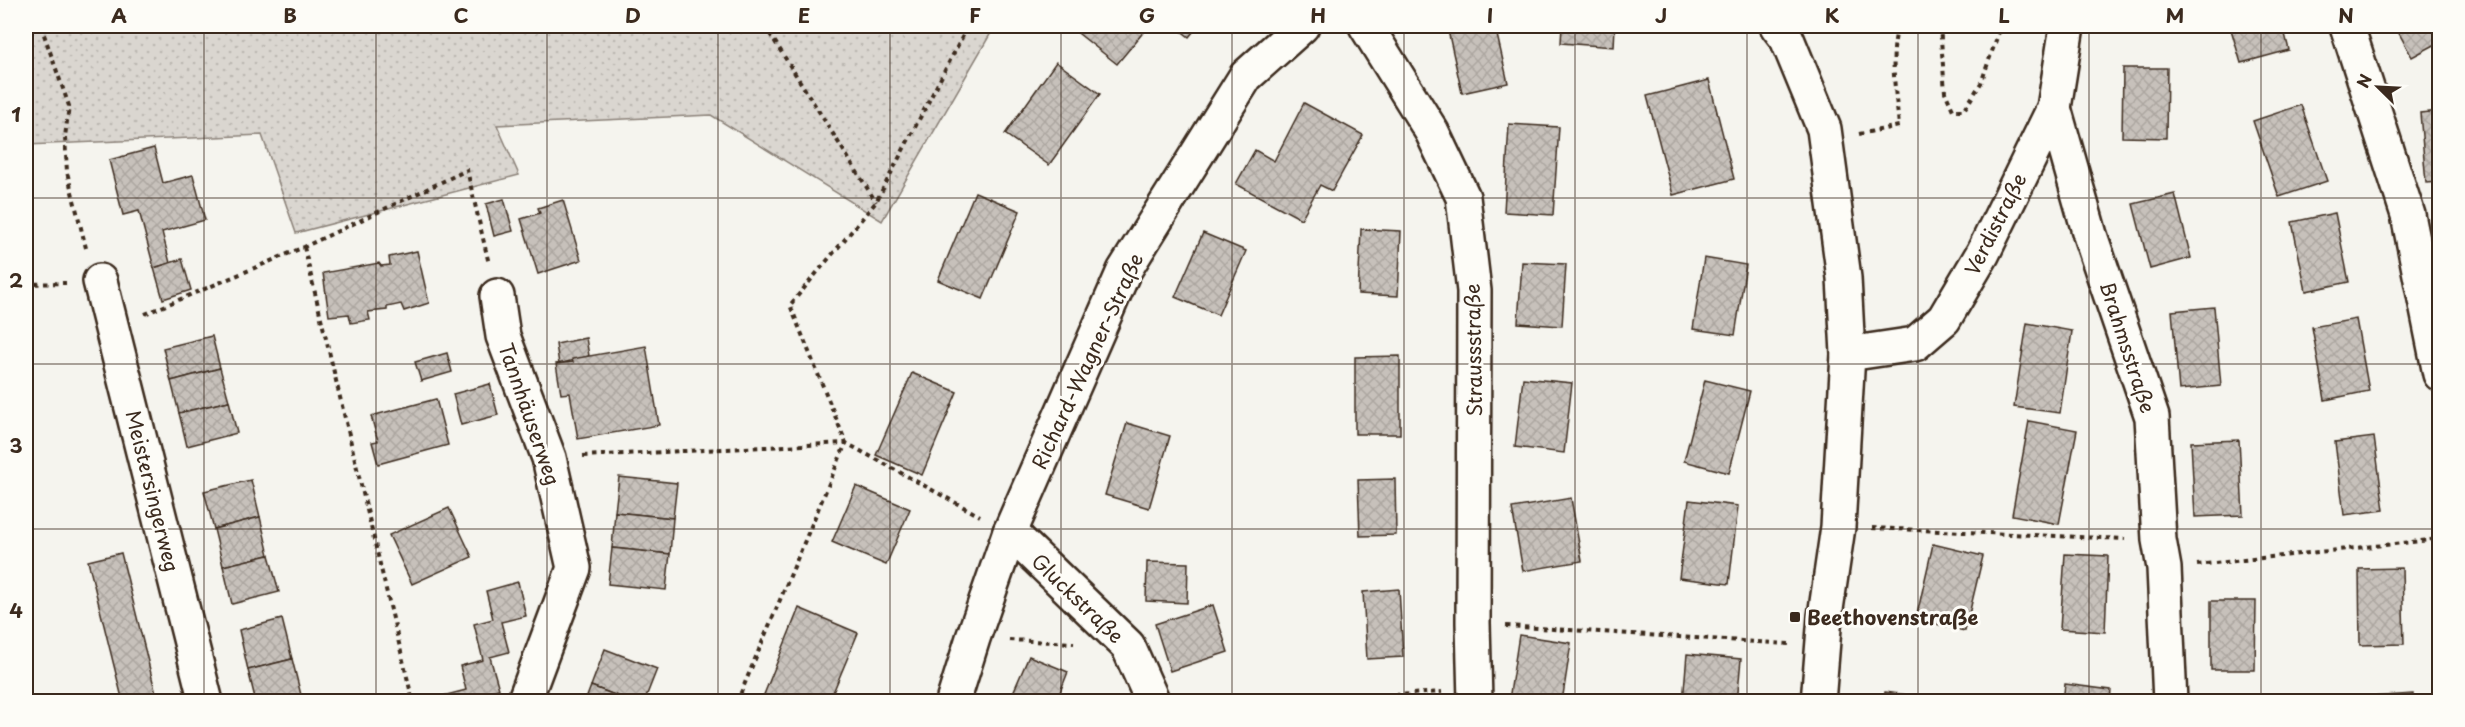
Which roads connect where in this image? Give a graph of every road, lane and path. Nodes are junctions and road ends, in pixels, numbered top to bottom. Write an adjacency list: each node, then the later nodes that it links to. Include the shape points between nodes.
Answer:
1 (41, 26): 16 (path, via 69,106 65,137 67,172)
2 (765, 26): 14 (path)
3 (968, 26): 14 (path)
4 (1302, 26): 26 (street, Richard-Wagner-Straße, via 1246,76 1124,271)
5 (1366, 26): 29 (street, Straussstraße, via 1432,132 1463,198 1474,291)
6 (1777, 26): 13 (street, via 1788,39)
7 (1898, 26): 13 (path, via 1894,70 1899,126)
8 (1940, 26): 9 (path, via 1945,92 1953,110 1964,110 1981,83)
9 (2001, 26)
10 (2067, 26): 12 (street, Verdistraße)
11 (2347, 26): 22 (street, via 2408,215)
12 (2054, 108): 21 (street, Verdistraße, via 1983,253 1944,319 1915,344); 28 (street, Brahmsstraße, via 2090,235 2152,417)
13 (1825, 140): 21 (street, via 1844,278)
14 (876, 202): 23 (path, via 790,305)
15 (304, 247): 19 (path, via 467,170); 20 (path); 35 (path)
16 (86, 249)
17 (86, 282): 18 (path); 20 (street, Meistersingerweg)
18 (26, 284)
19 (497, 296): 24 (street, Tannhäuserweg, via 503,336)
20 (111, 328): 34 (street, Meistersingerweg)
21 (1848, 354): 25 (street)
22 (2439, 374)
23 (846, 443): 24 (path); 26 (path); 37 (path)
24 (549, 458): 36 (street, Tannhäuserweg, via 574,568)
25 (1838, 527): 28 (path); 41 (street)
26 (1010, 532): 30 (street, Richard-Wagner-Straße); 32 (street, Gluckstraße)
27 (2439, 539): 28 (path)
28 (2161, 554): 42 (street, Brahmsstraße)
29 (1473, 623): 31 (path); 33 (street, Straussstraße)
30 (972, 638): 32 (path); 38 (street, Richard-Wagner-Straße)
31 (1771, 643)
32 (1128, 646): 39 (street, Gluckstraße)
33 (1475, 696): 40 (path)
34 (206, 702)
35 (413, 702)
36 (525, 702)
37 (737, 702)
38 (953, 702)
39 (1152, 702)
40 (1287, 702)
41 (1818, 702)
42 (2170, 702)

